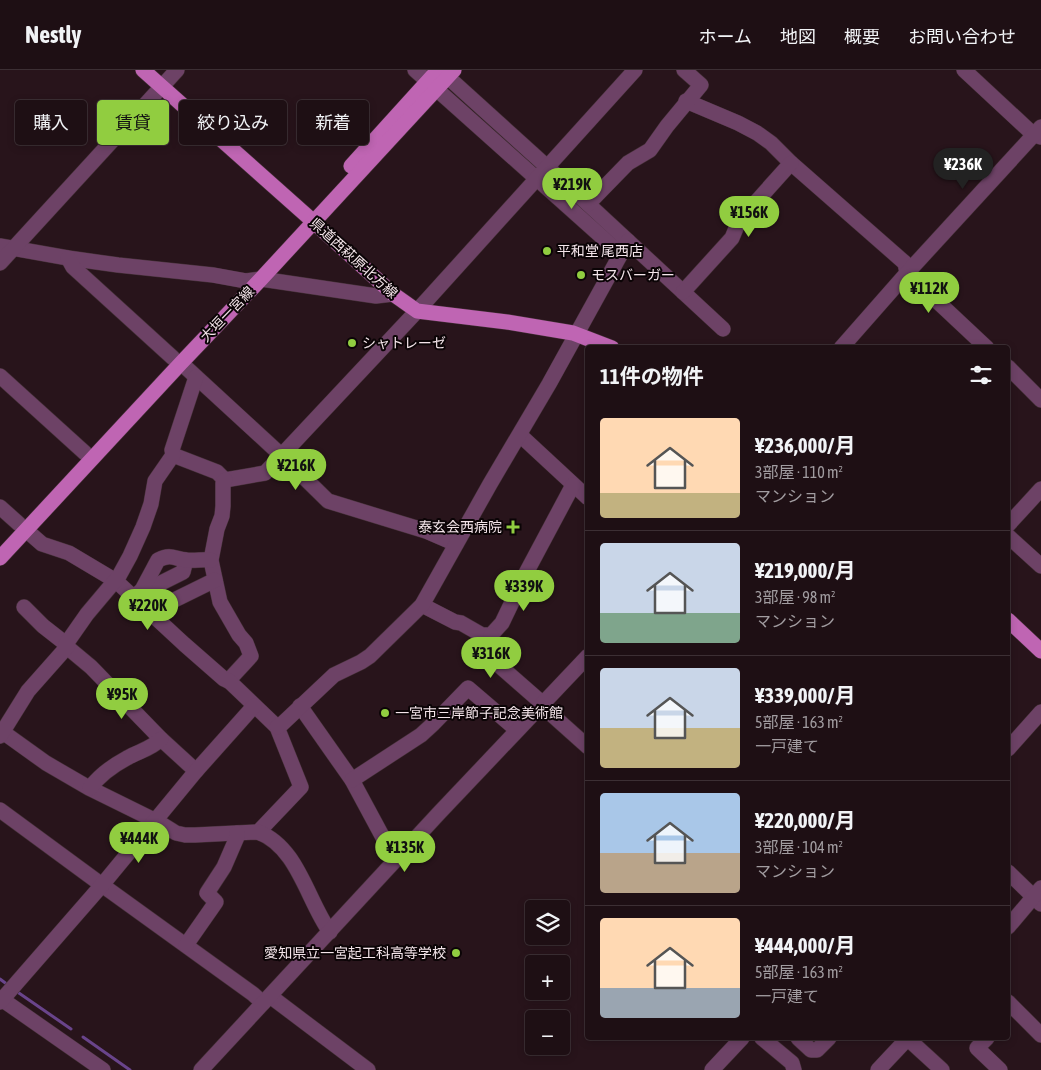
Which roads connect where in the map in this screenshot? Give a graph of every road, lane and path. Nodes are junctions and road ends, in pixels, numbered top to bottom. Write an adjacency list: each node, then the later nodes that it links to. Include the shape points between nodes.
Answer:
1 (143, 70): 8 (main road, 県道西萩原北方線)
2 (177, 70): 8 (street)
3 (415, 70): 9 (street)
4 (634, 70): 13 (street)
5 (684, 70): 10 (street, via 701,85)
6 (964, 70): 11 (street)
7 (445, 72): 9 (main road, 大垣一宮線); 13 (street)
8 (162, 86): 16 (main road, 県道西萩原北方線); 17 (street)
9 (432, 86): 14 (street); 16 (main road, 大垣一宮線)
10 (686, 102): 12 (street, via 757,133); 15 (street, via 650,150 628,163)
11 (1039, 133): 21 (street)
12 (791, 163): 21 (street, via 905,262); 23 (street, via 738,221 732,238)
13 (548, 167): 14 (street); 15 (street)
14 (537, 178): 18 (street); 25 (street)
15 (588, 204): 18 (street)
16 (310, 218): 22 (main road, 大垣一宮線); 24 (main road, 県道西萩原北方線)
17 (7, 247): 19 (street); 20 (street)
18 (625, 247): 23 (street); 27 (street)
19 (68, 258): 22 (street); 31 (street, via 73,267)
20 (0, 263)
21 (907, 273): 29 (street); 30 (street)
22 (253, 280): 24 (street, via 376,296); 31 (main road, 大垣一宮線)
23 (683, 292): 26 (street)
24 (393, 294): 25 (main road, 県道西萩原北方線)
25 (416, 311): 27 (main road, 県道西萩原北方線, via 507,322); 39 (street)
26 (723, 329)
27 (577, 335): 28 (main road, 県道西萩原北方線); 36 (street)
28 (604, 345)
29 (844, 345)
30 (984, 345)
31 (177, 361): 34 (street); 37 (main road, 大垣一宮線); 46 (main road, 大垣一宮線)
32 (1010, 369): 35 (street)
33 (0, 376): 37 (street)
34 (196, 377): 38 (street); 39 (street)
35 (1041, 400)
36 (520, 435): 41 (street); 48 (street)
37 (85, 453): 46 (main road, 大垣一宮線)
38 (173, 455): 40 (street, via 217,472); 54 (street, via 155,481 143,527)
39 (281, 455): 40 (street, via 265,473); 48 (street, via 328,501 426,531)
40 (224, 480): 52 (street, via 222,516)
41 (573, 485): 43 (street); 61 (street, via 502,623)
42 (1041, 489): 45 (street)
43 (585, 495)
44 (0, 507): 46 (street)
45 (1010, 523)
46 (22, 527): 49 (main road, 大垣一宮線); 50 (main road, 大垣一宮線); 54 (street, via 42,544 69,553)
47 (1010, 538): 53 (street)
48 (456, 544): 57 (street)
49 (0, 545)
50 (0, 558)
51 (186, 560): 52 (street); 56 (street, via 183,572); 56 (street, via 169,556 158,560)
52 (211, 560): 55 (street)
53 (1041, 566)
54 (116, 580): 56 (street); 62 (street)
55 (215, 580): 59 (street); 65 (street, via 220,602 251,656)
56 (138, 594): 59 (street)
57 (422, 605): 61 (street, via 482,634); 68 (street, via 370,656 334,675)
58 (24, 607): 62 (street)
59 (151, 613): 65 (street)
60 (1010, 622): 63 (main road)
61 (491, 635): 66 (street, via 486,654)
62 (66, 646): 72 (street, via 28,691); 73 (street)
63 (1041, 651)
64 (585, 659): 66 (street)
65 (228, 681): 67 (street)
66 (542, 704): 71 (street); 74 (street)
67 (254, 706): 70 (street); 76 (street)
68 (300, 706): 70 (street); 77 (street)
69 (1041, 712): 75 (street)
70 (277, 727): 82 (street, via 301,787)
71 (517, 730): 77 (street, via 468,688 421,735); 83 (street)
72 (1, 733): 78 (street)
73 (161, 738): 76 (street); 78 (street, via 114,766)
74 (585, 744)
75 (1010, 747)
76 (196, 771): 80 (street)
77 (352, 780): 83 (street, via 387,844)
78 (90, 788): 80 (street)
79 (0, 810): 85 (street)
80 (156, 821): 81 (street, via 176,833); 85 (street)
81 (238, 833): 82 (street); 89 (street, via 224,867 207,893 216,902)
82 (260, 833): 88 (street, via 285,851)
83 (400, 857): 88 (street)
84 (1010, 877): 86 (street)
85 (102, 885): 89 (street); 91 (street)
86 (1039, 896): 87 (street)
87 (1010, 925)
88 (330, 932): 90 (street)
89 (186, 945): 90 (street, via 253,994)
90 (266, 999): 102 (street); 103 (street)
91 (1, 1000): 101 (street)
92 (1010, 1009): 93 (street)
93 (1041, 1034)
94 (740, 1040): 104 (street)
95 (764, 1040): 105 (street, via 792,1062)
96 (800, 1040): 97 (street, via 811,1050 817,1050)
97 (827, 1040)
98 (905, 1040): 106 (street)
99 (909, 1040): 107 (street)
100 (985, 1040): 108 (street, via 977,1048)
101 (103, 1070)
102 (201, 1070)
103 (368, 1070)
104 (712, 1070)
105 (794, 1070)
106 (878, 1070)
107 (942, 1070)
108 (1000, 1070)

